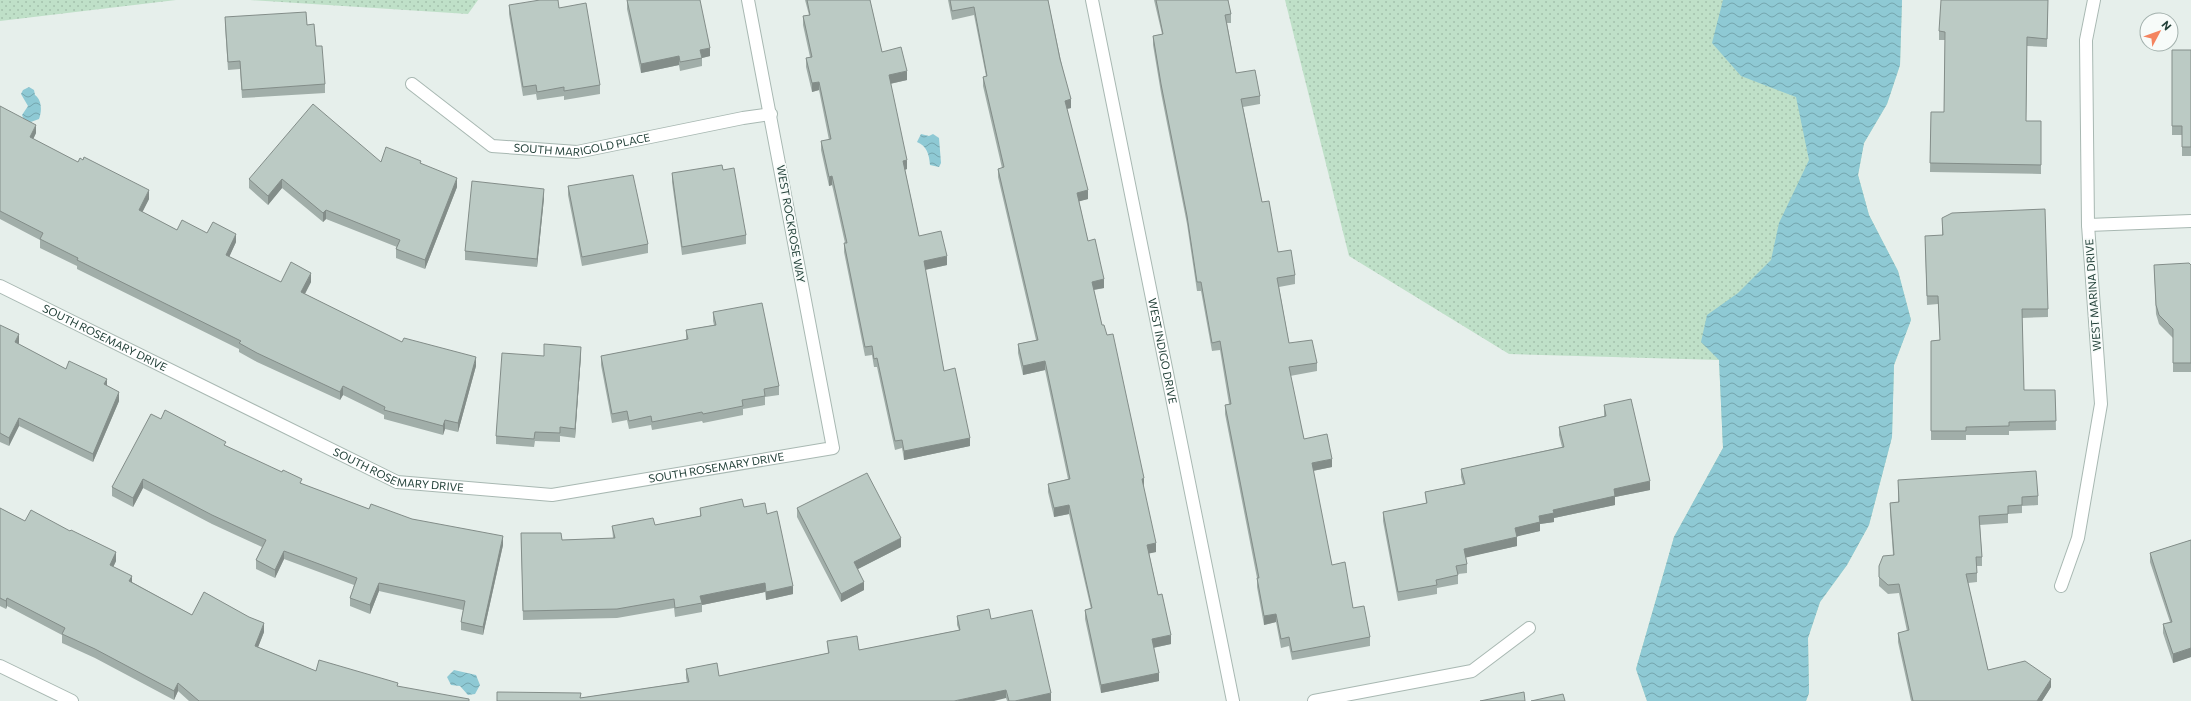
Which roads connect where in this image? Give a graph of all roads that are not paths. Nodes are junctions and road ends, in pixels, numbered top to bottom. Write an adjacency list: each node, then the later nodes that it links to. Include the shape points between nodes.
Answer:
1 (748, 0): 5 (street, WEST ROCKROSE WAY)
2 (1092, 0): 14 (street, WEST INDIGO DRIVE)
3 (2094, 0): 7 (street, WEST MARINA DRIVE, via 2086,40)
4 (412, 84): 5 (street, SOUTH MARIGOLD PLACE, via 492,146 577,152)
5 (771, 114): 9 (street, WEST ROCKROSE WAY)
6 (2191, 221): 7 (street)
7 (2088, 225): 10 (street, WEST MARINA DRIVE, via 2101,404 2078,538)
8 (0, 286): 9 (street, SOUTH ROSEMARY DRIVE, via 397,482 552,495)
9 (833, 448)
10 (2061, 586)
11 (1529, 628): 15 (street, via 1472,671)
12 (0, 666): 13 (street)
13 (72, 701)
14 (1233, 701)
15 (1314, 701)

